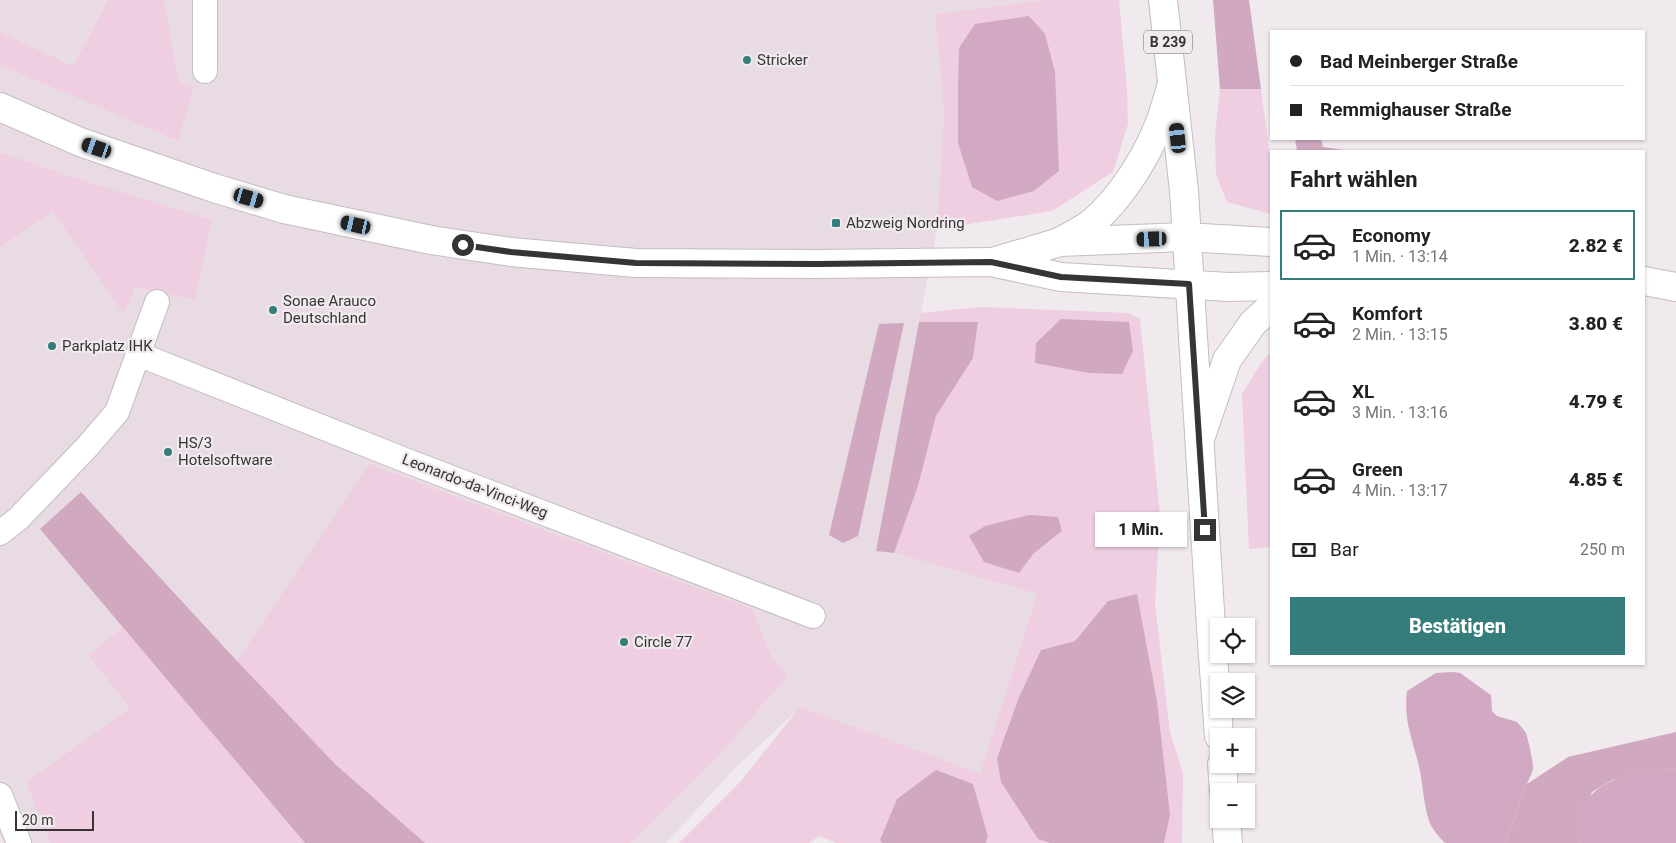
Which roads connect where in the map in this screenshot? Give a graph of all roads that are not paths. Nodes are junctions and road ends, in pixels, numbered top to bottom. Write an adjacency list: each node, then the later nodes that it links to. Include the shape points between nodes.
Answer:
1 (205, 0): 3 (street)
2 (1163, 0): 4 (main road, B 239)
3 (205, 71)
4 (1172, 84): 6 (main road, B 239, via 1184,191); 7 (main road, via 1156,132 1123,188 1093,222)
5 (0, 107): 9 (main road, via 80,142 214,188 284,208 431,240 511,252 636,263)
6 (1185, 237): 7 (main road); 8 (main road); 11 (main road, B 239)
7 (1060, 242): 9 (main road)
8 (1270, 242)
9 (991, 262): 11 (main road, via 1061,277)
10 (1645, 281): 13 (main road)
11 (1189, 284): 12 (main road); 17 (main road, B 239)
12 (1270, 286)
13 (1676, 287)
14 (157, 302): 16 (street)
15 (1270, 308): 17 (main road, via 1253,324 1228,360)
16 (138, 354): 18 (street, via 117,412 87,448 18,519); 19 (street, Leonardo-da-Vinci-Weg)
17 (1200, 439): 20 (main road, B 239)
18 (0, 533)
19 (813, 616)
20 (1219, 728)
21 (0, 795): 23 (street)
22 (1227, 828): 24 (main road)
23 (19, 843)
24 (1228, 843)

